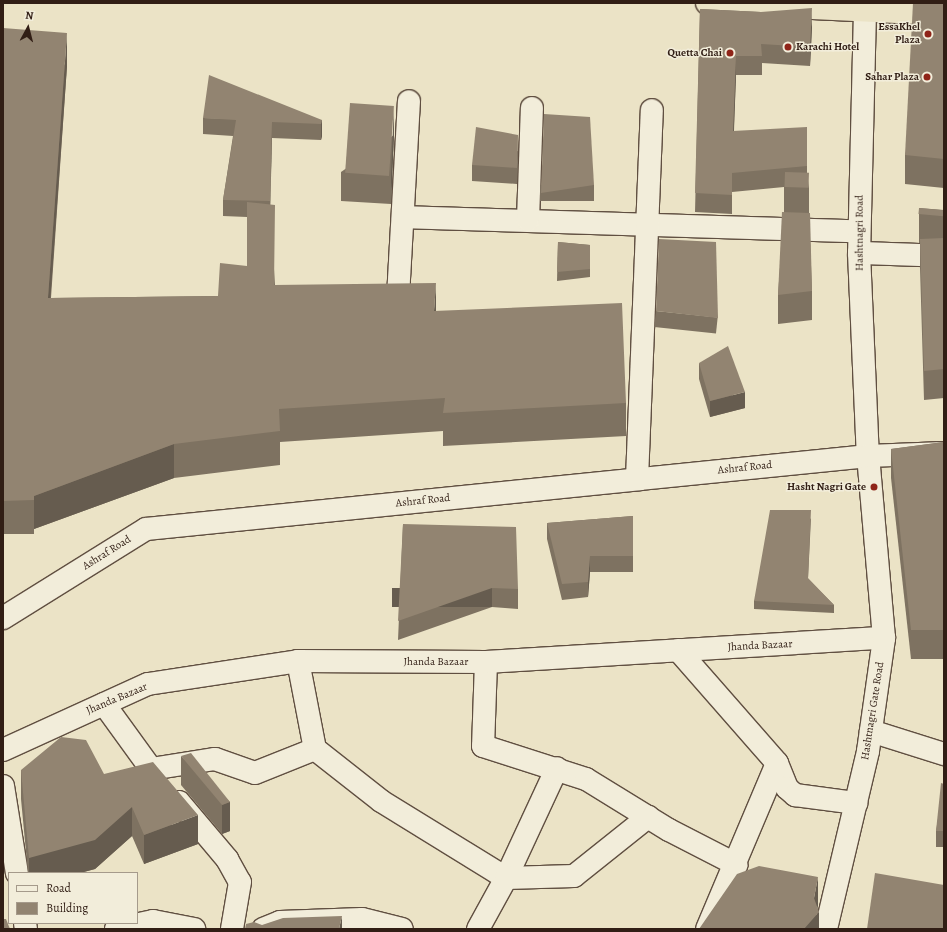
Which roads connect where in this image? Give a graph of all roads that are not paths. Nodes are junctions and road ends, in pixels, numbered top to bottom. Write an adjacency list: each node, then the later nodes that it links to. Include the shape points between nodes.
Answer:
1 (708, 3): 2 (highway)
2 (865, 11): 3 (highway); 10 (street, Hashtnagri Road)
3 (944, 14)
4 (409, 101): 7 (street)
5 (532, 108): 8 (street)
6 (652, 110): 9 (street)
7 (403, 217): 8 (street); 13 (street)
8 (528, 220): 9 (street)
9 (647, 224): 10 (street); 16 (street)
10 (859, 231): 11 (street, Hashtnagri Road)
11 (859, 253): 12 (street); 15 (street, Hashtnagri Road)
12 (944, 256)
13 (398, 297)
14 (944, 453): 15 (street, Ashraf Road)
15 (868, 456): 16 (street, Ashraf Road); 17 (street, Hashtnagri Road)
16 (637, 479): 18 (street, Ashraf Road, via 146,529)
17 (871, 490): 19 (street, Hashtnagri Gate Road)
18 (3, 618)
19 (884, 638): 20 (street, Jhanda Bazaar); 24 (street, Hashtnagri Gate Road)
20 (678, 650): 22 (street, Jhanda Bazaar); 28 (street)
21 (298, 661): 22 (street, Jhanda Bazaar); 23 (street, Jhanda Bazaar, via 148,684); 25 (street)
22 (486, 662): 29 (street, via 483,746)
23 (104, 704): 26 (street, Jhanda Bazaar); 30 (street)
24 (870, 731): 27 (street); 32 (street, Hashtnagri Gate Road)
25 (315, 749): 30 (street, via 255,773 215,759); 36 (street, via 381,802)
26 (3, 750)
27 (944, 754)
28 (777, 763): 32 (street, via 787,788 795,795); 34 (street)
29 (557, 768): 33 (street, via 586,779); 36 (street)
30 (151, 769): 40 (street, via 227,859 240,882)
31 (3, 786): 35 (street)
32 (856, 803): 45 (street, Hashtnagri Gate Road)
33 (648, 817): 34 (street); 36 (street, via 574,876)
34 (737, 865): 44 (street)
35 (17, 872)
36 (506, 878): 43 (street)
37 (361, 924): 41 (street, via 280,922); 42 (street)
38 (116, 929): 39 (street, via 153,921)
39 (194, 929)
40 (232, 929)
41 (263, 929)
42 (402, 929)
43 (478, 929)
44 (707, 929)
45 (826, 929)

